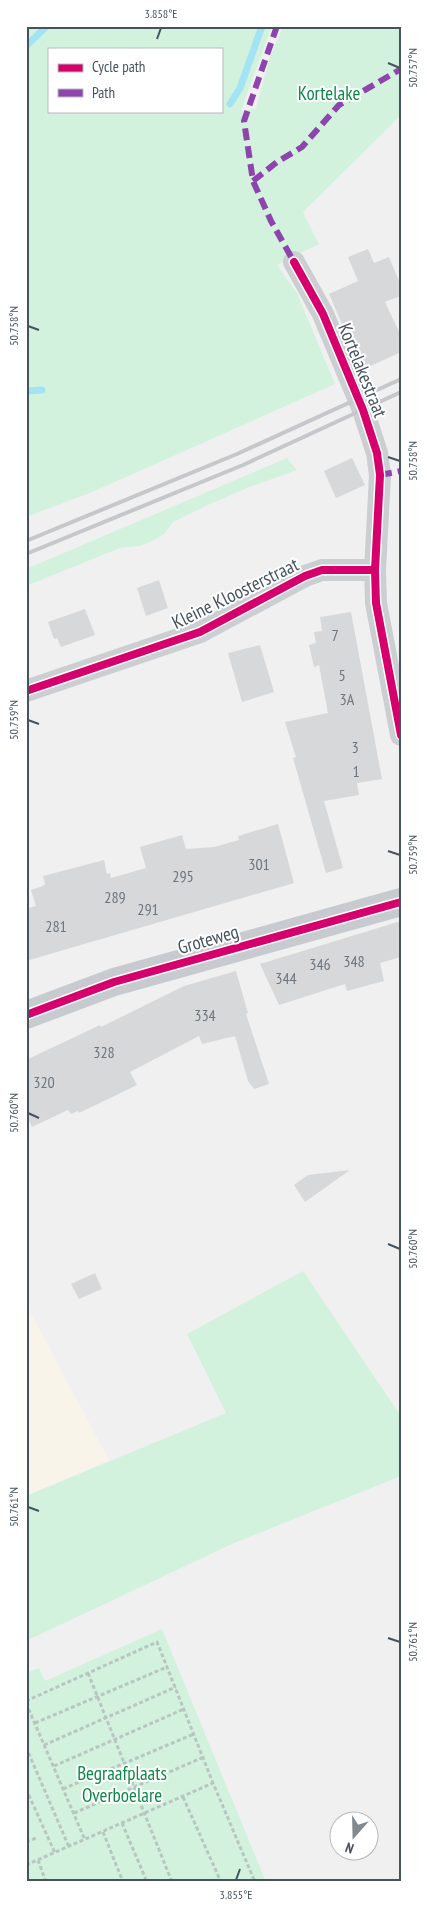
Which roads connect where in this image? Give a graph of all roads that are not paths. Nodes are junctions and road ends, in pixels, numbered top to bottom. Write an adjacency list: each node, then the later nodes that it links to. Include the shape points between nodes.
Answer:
1 (294, 262): 2 (street, Kortelakestraat, via 323,314 363,410 377,453 380,475)
2 (374, 570): 3 (street, Kleine Kloosterstraat, via 322,570 200,632); 4 (street, Kortelakestraat, via 376,603)
3 (26, 691)
4 (401, 735)
5 (401, 902): 6 (main road, Groteweg, via 114,982)
6 (26, 1015)

